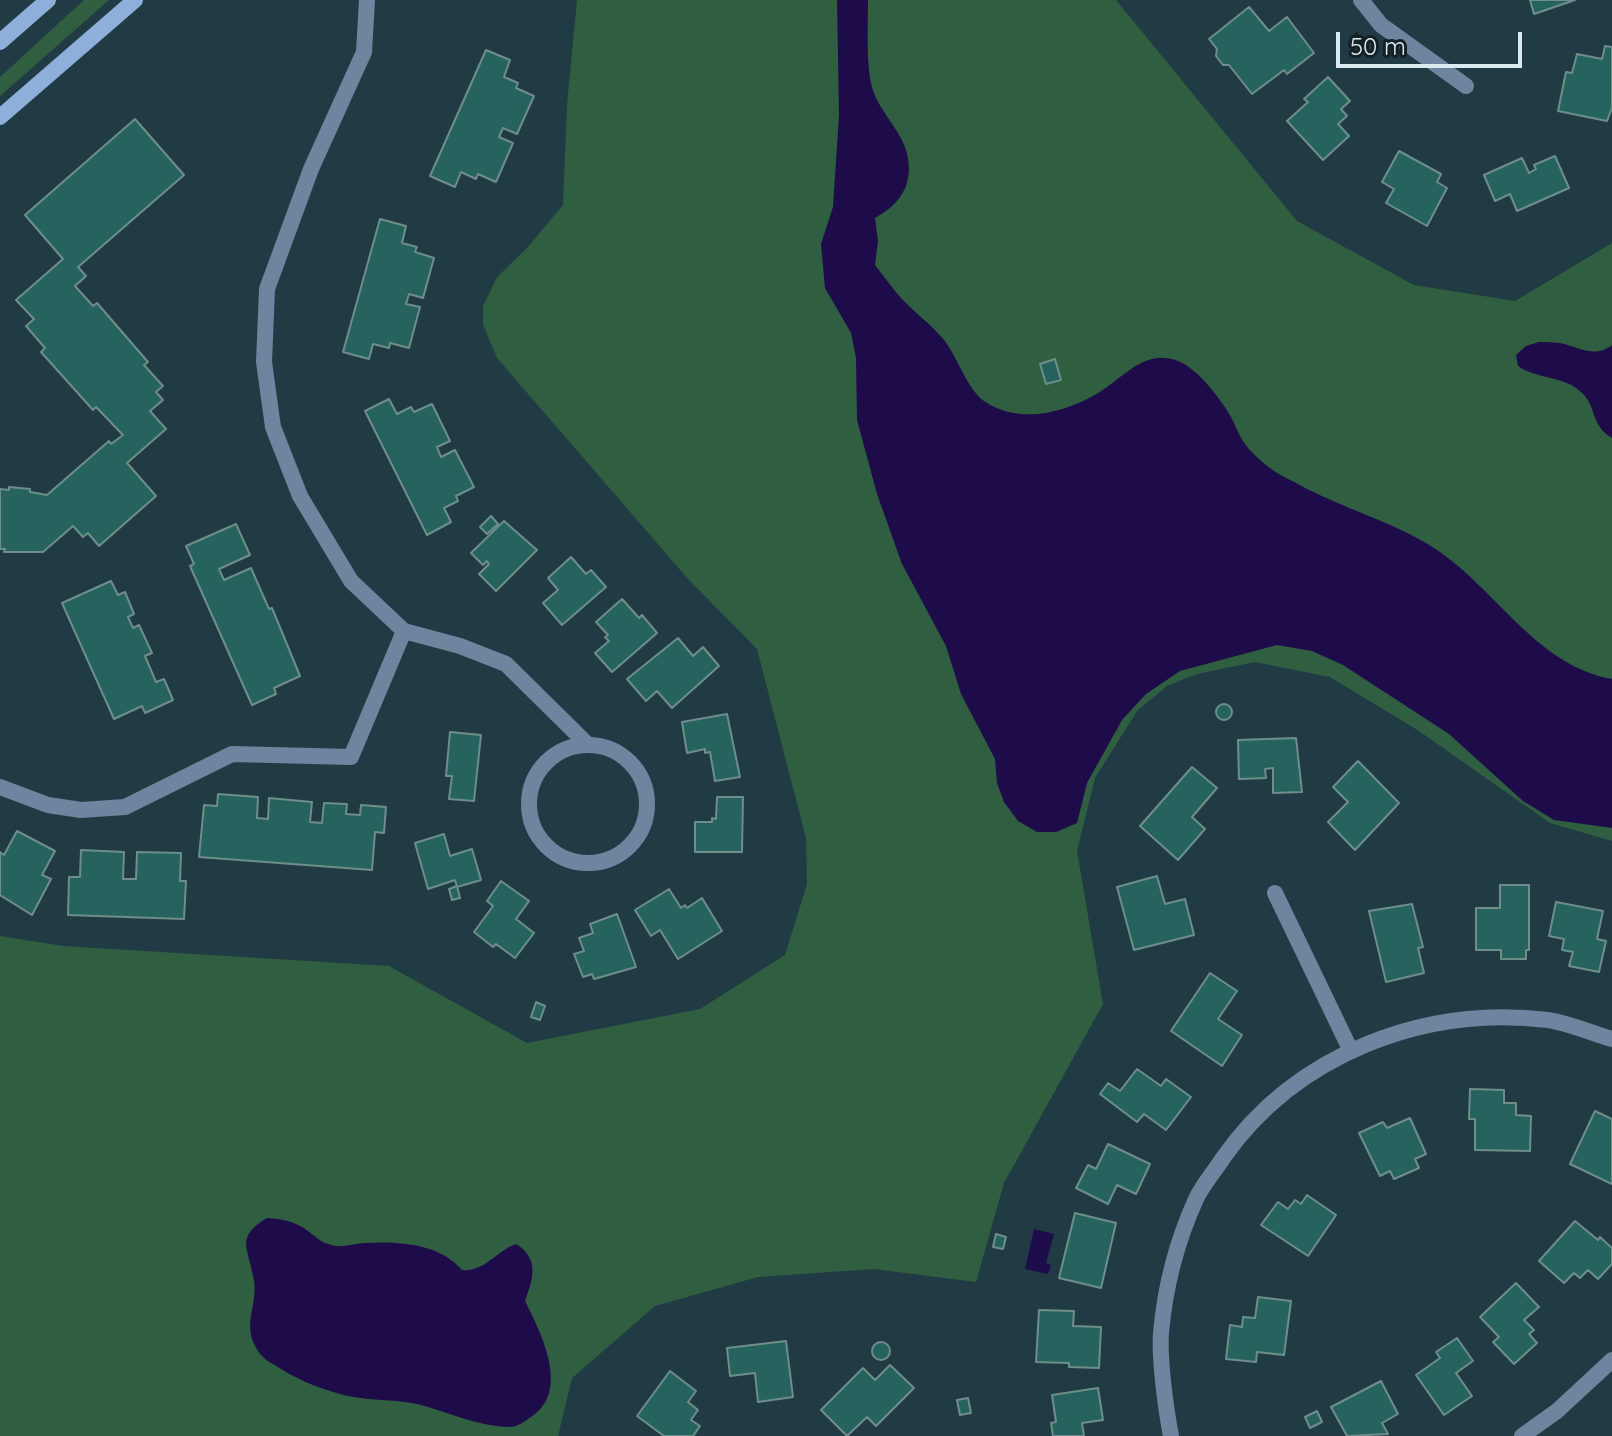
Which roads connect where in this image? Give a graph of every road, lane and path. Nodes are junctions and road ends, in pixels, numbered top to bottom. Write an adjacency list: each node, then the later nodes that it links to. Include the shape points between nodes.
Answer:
1 (48, 0): 5 (street)
2 (135, 0): 7 (street)
3 (367, 0): 8 (street, via 364,52 311,169 267,289 264,362 273,427 300,496 351,581)
4 (1361, 0): 6 (street, via 1381,25)
5 (0, 42)
6 (1466, 86)
7 (0, 117)
8 (404, 631): 9 (street, via 506,664); 10 (street, via 351,757 232,754 125,807 81,810 48,805)
9 (587, 744): 9 (street, via 624,755 646,788 647,808 643,827 617,856 578,863 544,845 528,809 537,772 550,757)
10 (0, 787)
11 (1275, 893): 13 (street)
12 (1612, 1039): 13 (street, via 1549,1021 1472,1017 1412,1027)
13 (1350, 1049): 15 (street, via 1294,1085 1241,1133 1197,1196 1173,1262 1161,1336)
14 (1612, 1360): 16 (street)
15 (1171, 1436)
16 (1522, 1436)

